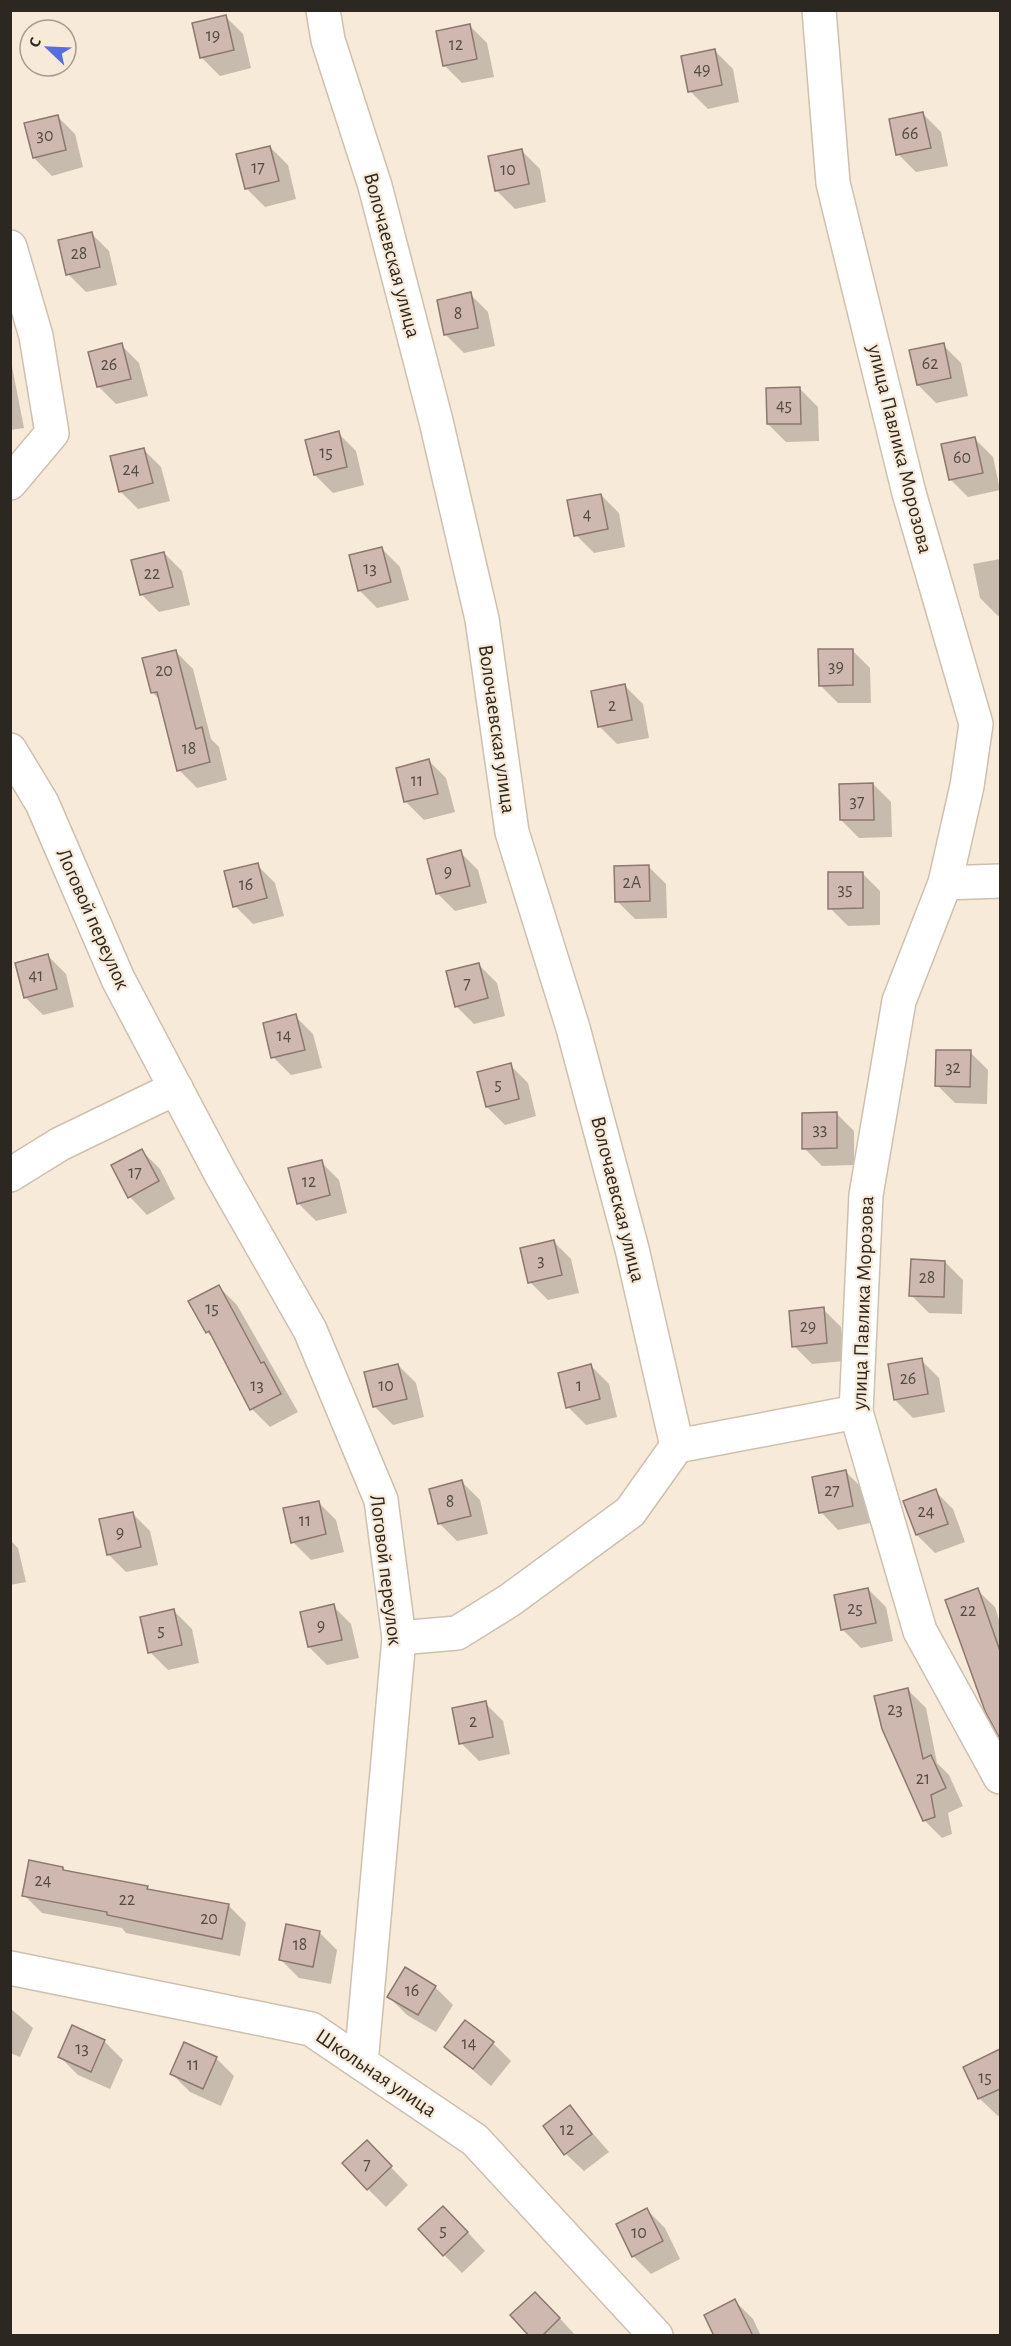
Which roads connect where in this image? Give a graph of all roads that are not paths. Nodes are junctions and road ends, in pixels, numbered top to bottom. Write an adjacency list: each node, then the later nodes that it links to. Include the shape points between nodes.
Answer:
1 (323, 10): 11 (street, Волочаевская улица, via 328,40 375,186 482,619 512,832 576,1039 632,1249)
2 (819, 10): 7 (street, улица Павлика Морозова, via 833,183 909,493 976,724 968,786)
3 (10, 247): 4 (street, via 36,336 52,434)
4 (10, 483)
5 (10, 750): 8 (street, Логовой переулок, via 42,802 118,979)
6 (1000, 881): 7 (street)
7 (945, 883): 10 (street, улица Павлика Морозова, via 899,1001 866,1195)
8 (176, 1088): 9 (street, via 60,1144); 12 (street, Логовой переулок, via 310,1330 381,1500)
9 (10, 1175)
10 (856, 1412): 11 (street); 13 (street, улица Павлика Морозова, via 920,1631)
11 (677, 1446): 12 (street, via 630,1512 510,1600 457,1633)
12 (399, 1638): 15 (street, Логовой переулок)
13 (1000, 1778)
14 (10, 1968): 15 (street, Школьная улица, via 311,2029)
15 (361, 2062): 16 (street, Школьная улица, via 475,2140)
16 (656, 2336)

